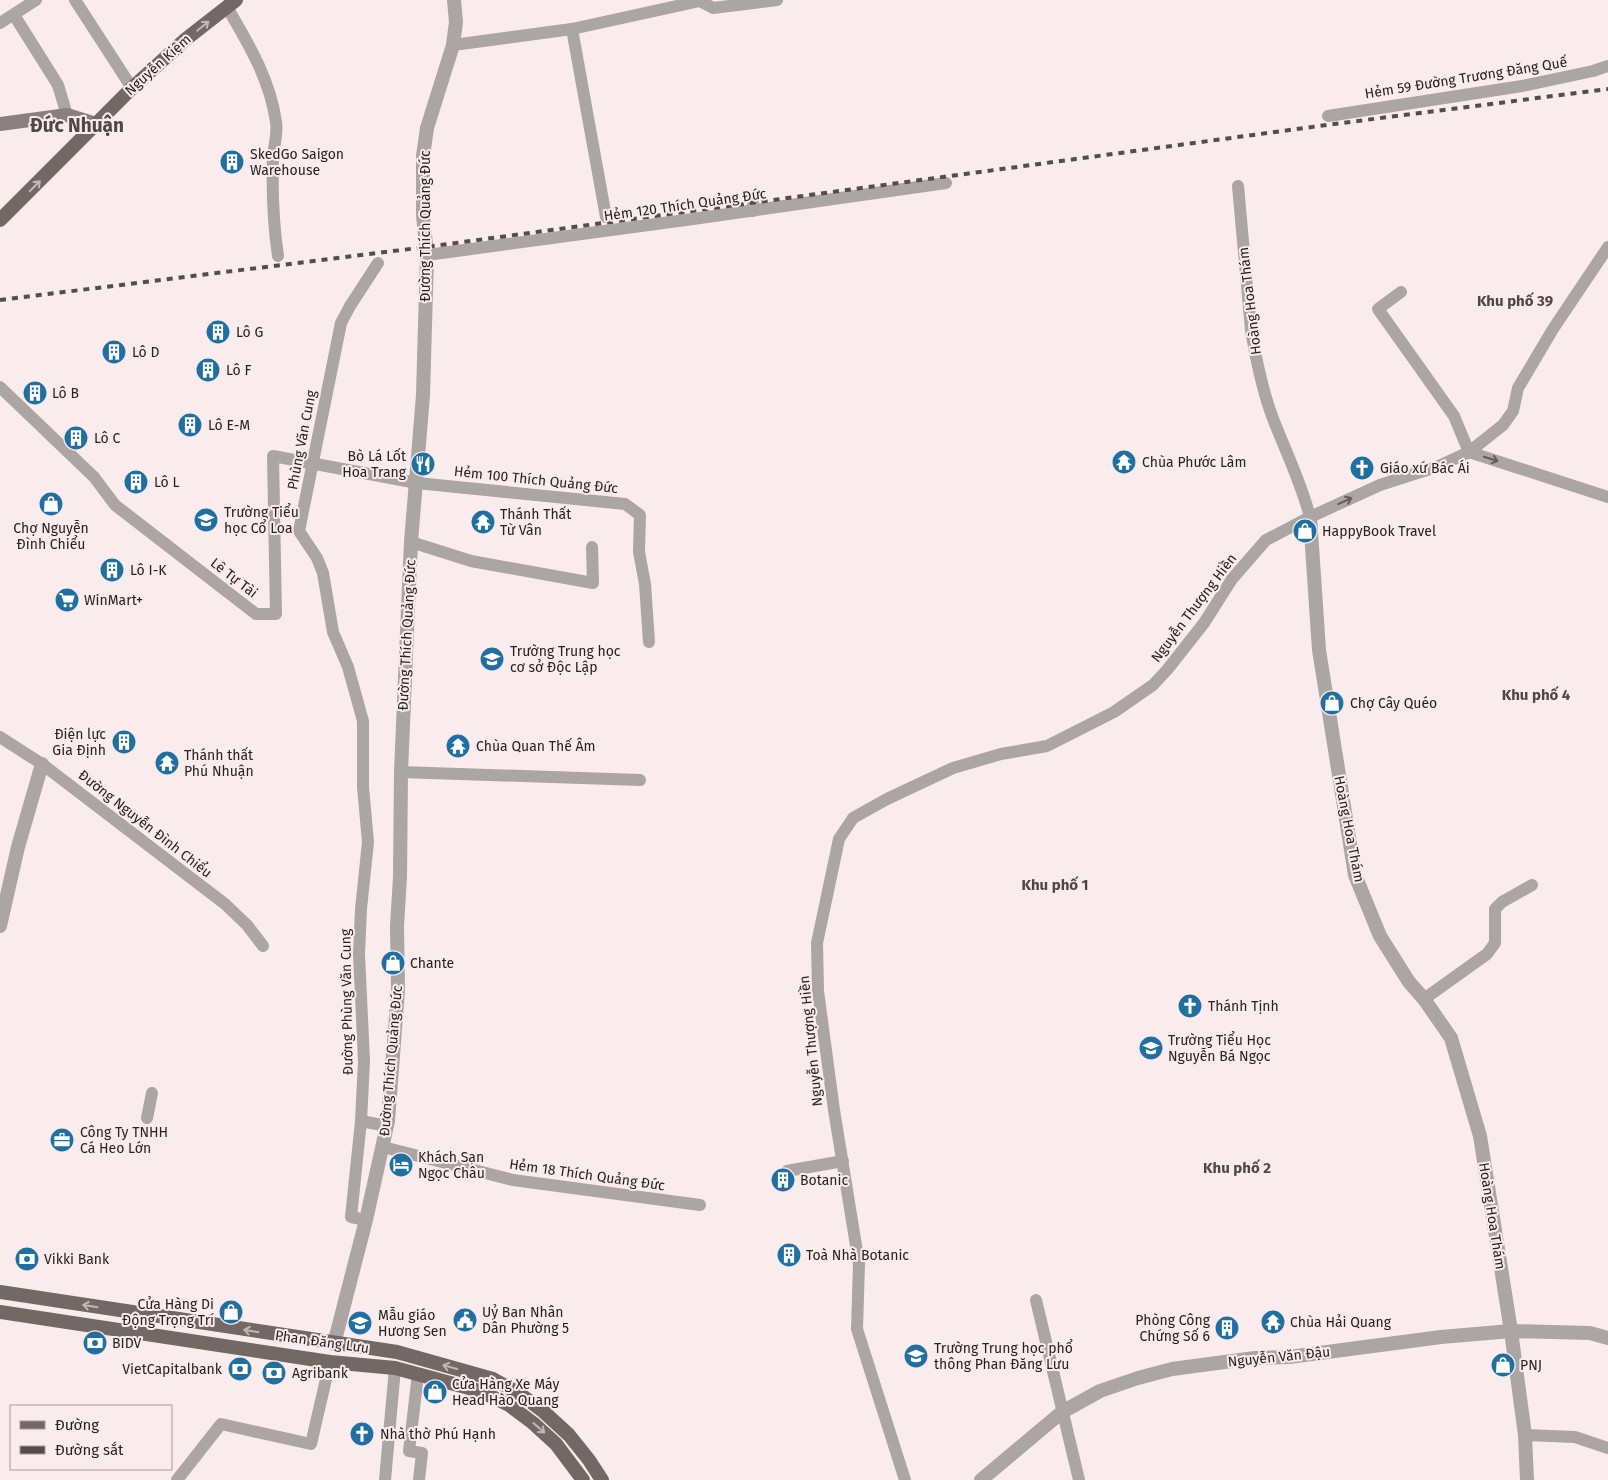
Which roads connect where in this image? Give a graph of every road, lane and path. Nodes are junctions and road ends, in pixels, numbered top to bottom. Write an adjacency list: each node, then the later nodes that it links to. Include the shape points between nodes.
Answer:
1 (36, 0): 6 (street)
2 (75, 0): 11 (street)
3 (454, 0): 9 (street, Đường Thích Quảng Đức)
4 (777, 0): 8 (street, via 713,8 700,1)
5 (232, 3): 11 (main road, Nguyễn Kiệm, one-way to 5); 24 (street, via 265,78 277,124 273,156 274,230)
6 (14, 15): 7 (street); 12 (street, via 58,85)
7 (0, 24)
8 (572, 29): 9 (street); 20 (street)
9 (453, 45): 23 (street, Đường Thích Quảng Đức, via 427,128 423,215)
10 (1608, 66): 13 (street, Hẻm 59 Đường Trương Đăng Quế, via 1522,86)
11 (132, 88): 15 (main road, Nguyễn Kiệm)
12 (68, 115): 14 (main road); 15 (main road)
13 (1328, 116)
14 (0, 124)
15 (96, 124): 21 (main road, Nguyễn Kiệm, one-way to 15)
16 (946, 183): 19 (street, Hẻm 120 Thích Quảng Đức)
17 (1238, 186): 32 (street, Hoàng Hoa Thám, via 1253,342 1272,414)
18 (753, 196): 19 (street)
19 (753, 211): 23 (street, Hẻm 120 Thích Quảng Đức)
20 (606, 217)
21 (0, 220)
22 (1608, 247): 28 (street, Nguyễn Thượng Hiền, via 1518,388 1513,412 1503,425)
23 (427, 255): 30 (street, Đường Thích Quảng Đức, via 424,396)
24 (278, 256)
25 (378, 263): 29 (street, Phùng Văn Cung, via 341,323)
26 (1401, 292): 28 (street, via 1378,309 1454,416)
27 (0, 387): 29 (street, Lê Tự Tài, via 94,477 115,505 256,614 276,614 273,456)
28 (1469, 452): 31 (street, one-way to 31); 32 (street, Nguyễn Thượng Hiền, one-way to 28, via 1380,484 1439,466)
29 (313, 462): 30 (street, Lê Tự Tài); 37 (street, Phùng Văn Cung, via 299,531 323,573 332,632 348,667 363,720)
30 (417, 482): 33 (street, Đường Thích Quảng Đức); 35 (street, Hẻm 100 Thích Quảng Đức, via 625,504 640,515 639,552)
31 (1608, 497)
32 (1310, 517): 44 (street, Hoàng Hoa Thám, via 1319,650 1355,876 1380,936 1409,982); 50 (street, Nguyễn Thượng Hiền, via 1266,540 1232,579 1204,623 1162,675 1114,712 1047,746 1001,754 953,768 853,818 839,839 817,943 818,991)
33 (411, 542): 34 (street, via 471,561 593,583); 39 (street, Đường Thích Quảng Đức)
34 (592, 547)
35 (649, 642)
36 (0, 737): 38 (street, Đường Nguyễn Đình Chiểu)
37 (363, 742): 47 (street, Đường Phùng Văn Cung, via 368,842 359,954 364,1061)
38 (42, 764): 42 (street); 43 (street, Đường Nguyễn Đình Chiểu, via 225,904)
39 (401, 772): 40 (street); 48 (street, Đường Thích Quảng Đức, via 398,990)
40 (640, 780)
41 (1532, 885): 44 (street, via 1495,909 1495,942 1487,954)
42 (0, 926)
43 (263, 946)
44 (1424, 999): 59 (street, Hoàng Hoa Thám, via 1451,1038 1480,1136)
45 (152, 1093): 46 (street)
46 (147, 1118)
47 (361, 1120): 48 (street); 51 (street, Đường Phùng Văn Cung)
48 (387, 1126): 49 (street, Đường Thích Quảng Đức)
49 (383, 1147): 52 (street, Đường Thích Quảng Đức); 54 (street, Hẻm 18 Thích Quảng Đức, via 515,1181)
50 (842, 1161): 53 (street); 73 (street, Nguyễn Thượng Hiền, via 859,1264 857,1328)
51 (357, 1164): 52 (street); 55 (street, Đường Phùng Văn Cung, via 351,1217)
52 (379, 1169): 55 (street, Đường Thích Quảng Đức)
53 (787, 1171)
54 (700, 1205)
55 (366, 1220): 61 (street, Đường Thích Quảng Đức)
56 (0, 1292): 61 (main road, Phan Đăng Lưu, one-way to 56)
57 (1036, 1300): 65 (street)
58 (0, 1312): 62 (main road, Phan Đăng Lưu)
59 (1511, 1331): 60 (street, Nguyễn Văn Đậu, via 1580,1332); 65 (street, Nguyễn Văn Đậu, via 1172,1369 1100,1390); 66 (street, Hoàng Hoa Thám)
60 (1608, 1338)
61 (334, 1344): 62 (main road); 72 (main road, Phan Đăng Lưu, one-way to 61, via 568,1435 544,1412 493,1378 397,1352)
62 (330, 1362): 63 (main road, Phan Đăng Lưu); 68 (street, via 311,1444 220,1424)
63 (395, 1368): 64 (main road, Phan Đăng Lưu); 69 (street)
64 (418, 1374): 70 (street, via 410,1451 422,1453); 71 (main road, Phan Đăng Lưu, one-way to 71, via 480,1391 509,1405 556,1444)
65 (1062, 1412): 74 (street, Nguyễn Văn Đậu); 75 (street)
66 (1525, 1435): 67 (street, via 1575,1437); 76 (street, Hoàng Hoa Thám)
67 (1608, 1448)
68 (178, 1480)
69 (386, 1480)
70 (419, 1480)
71 (583, 1480)
72 (602, 1480)
73 (905, 1480)
74 (981, 1480)
75 (1079, 1480)
76 (1527, 1480)

